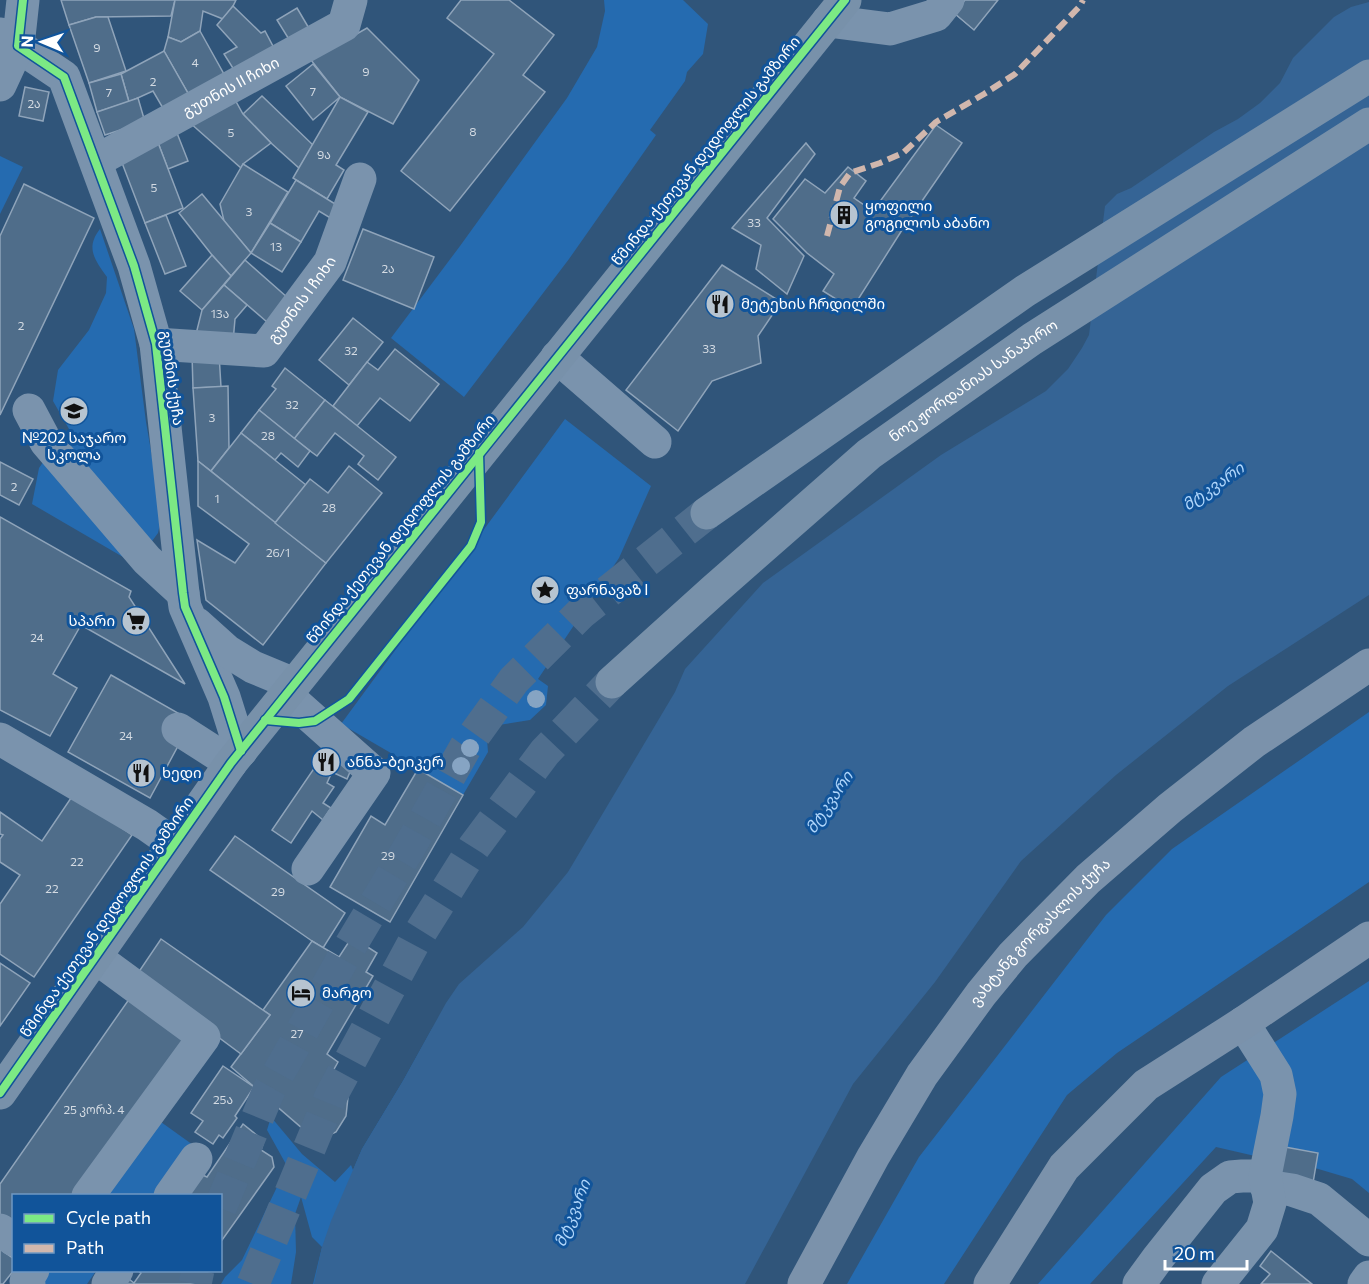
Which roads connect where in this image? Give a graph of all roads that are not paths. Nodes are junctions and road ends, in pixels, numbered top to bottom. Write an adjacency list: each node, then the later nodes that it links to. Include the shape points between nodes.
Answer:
1 (23, 0): 5 (street)
2 (351, 0): 9 (street, გუთნის II ჩიხი, via 344,25)
3 (948, 0): 4 (street, via 936,15 890,29)
4 (837, 11): 12 (main road, წმინდა ქეთევან დედოფლის გამზირი)
5 (9, 39): 7 (street); 9 (street, გუთნის ქუჩა, via 64,77)
6 (1369, 76): 15 (main road, via 1025,291)
7 (0, 85)
8 (1369, 124): 18 (main road, ნოე ჟორდანიას სანაპირო, via 1032,339 869,454)
9 (96, 161): 11 (street, გუთნის ქუჩა, via 134,266)
10 (360, 179): 11 (street, გუთნის I ჩიხი, via 330,262 264,351)
11 (156, 344): 16 (street, გუთნის ქუჩა)
12 (557, 357): 14 (street); 19 (main road, წმინდა ქეთევან დედოფლის გამზირი)
13 (29, 410): 16 (street, via 46,442)
14 (655, 442)
15 (707, 513)
16 (186, 605): 19 (street, via 212,639); 22 (street, გუთნის ქუჩა, via 224,697)
17 (1369, 665): 35 (highway, ვახტანგ გორგასლის ქუჩა, via 1254,742 1170,808 1088,879 1013,955 922,1075)
18 (612, 682)
19 (289, 689): 22 (main road, წმინდა ქეთევან დედოფლის გამზირი); 24 (street, via 374,773)
20 (178, 729): 22 (street)
21 (0, 739): 23 (street)
22 (236, 757): 23 (main road, წმინდა ქეთევან დედოფლის გამზირი)
23 (174, 844): 26 (main road, წმინდა ქეთევან დედოფლის გამზირი)
24 (308, 869)
25 (1369, 938): 27 (highway)
26 (95, 957): 28 (main road, წმინდა ქეთევან დედოფლის გამზირი); 31 (street, via 204,1037)
27 (1244, 1023): 30 (street, via 1276,1075 1280,1094); 36 (highway, via 1146,1085 1064,1167)
28 (0, 1093)
29 (196, 1159): 32 (street)
30 (1265, 1181): 33 (street, via 1319,1199); 37 (street, via 1230,1177 1213,1189); 38 (street, via 1270,1203 1262,1229)
31 (89, 1194)
32 (171, 1194)
33 (1369, 1240)
34 (1369, 1277): 39 (street)
35 (804, 1284)
36 (990, 1284)
37 (1139, 1284)
38 (1218, 1284)
39 (1364, 1284)

